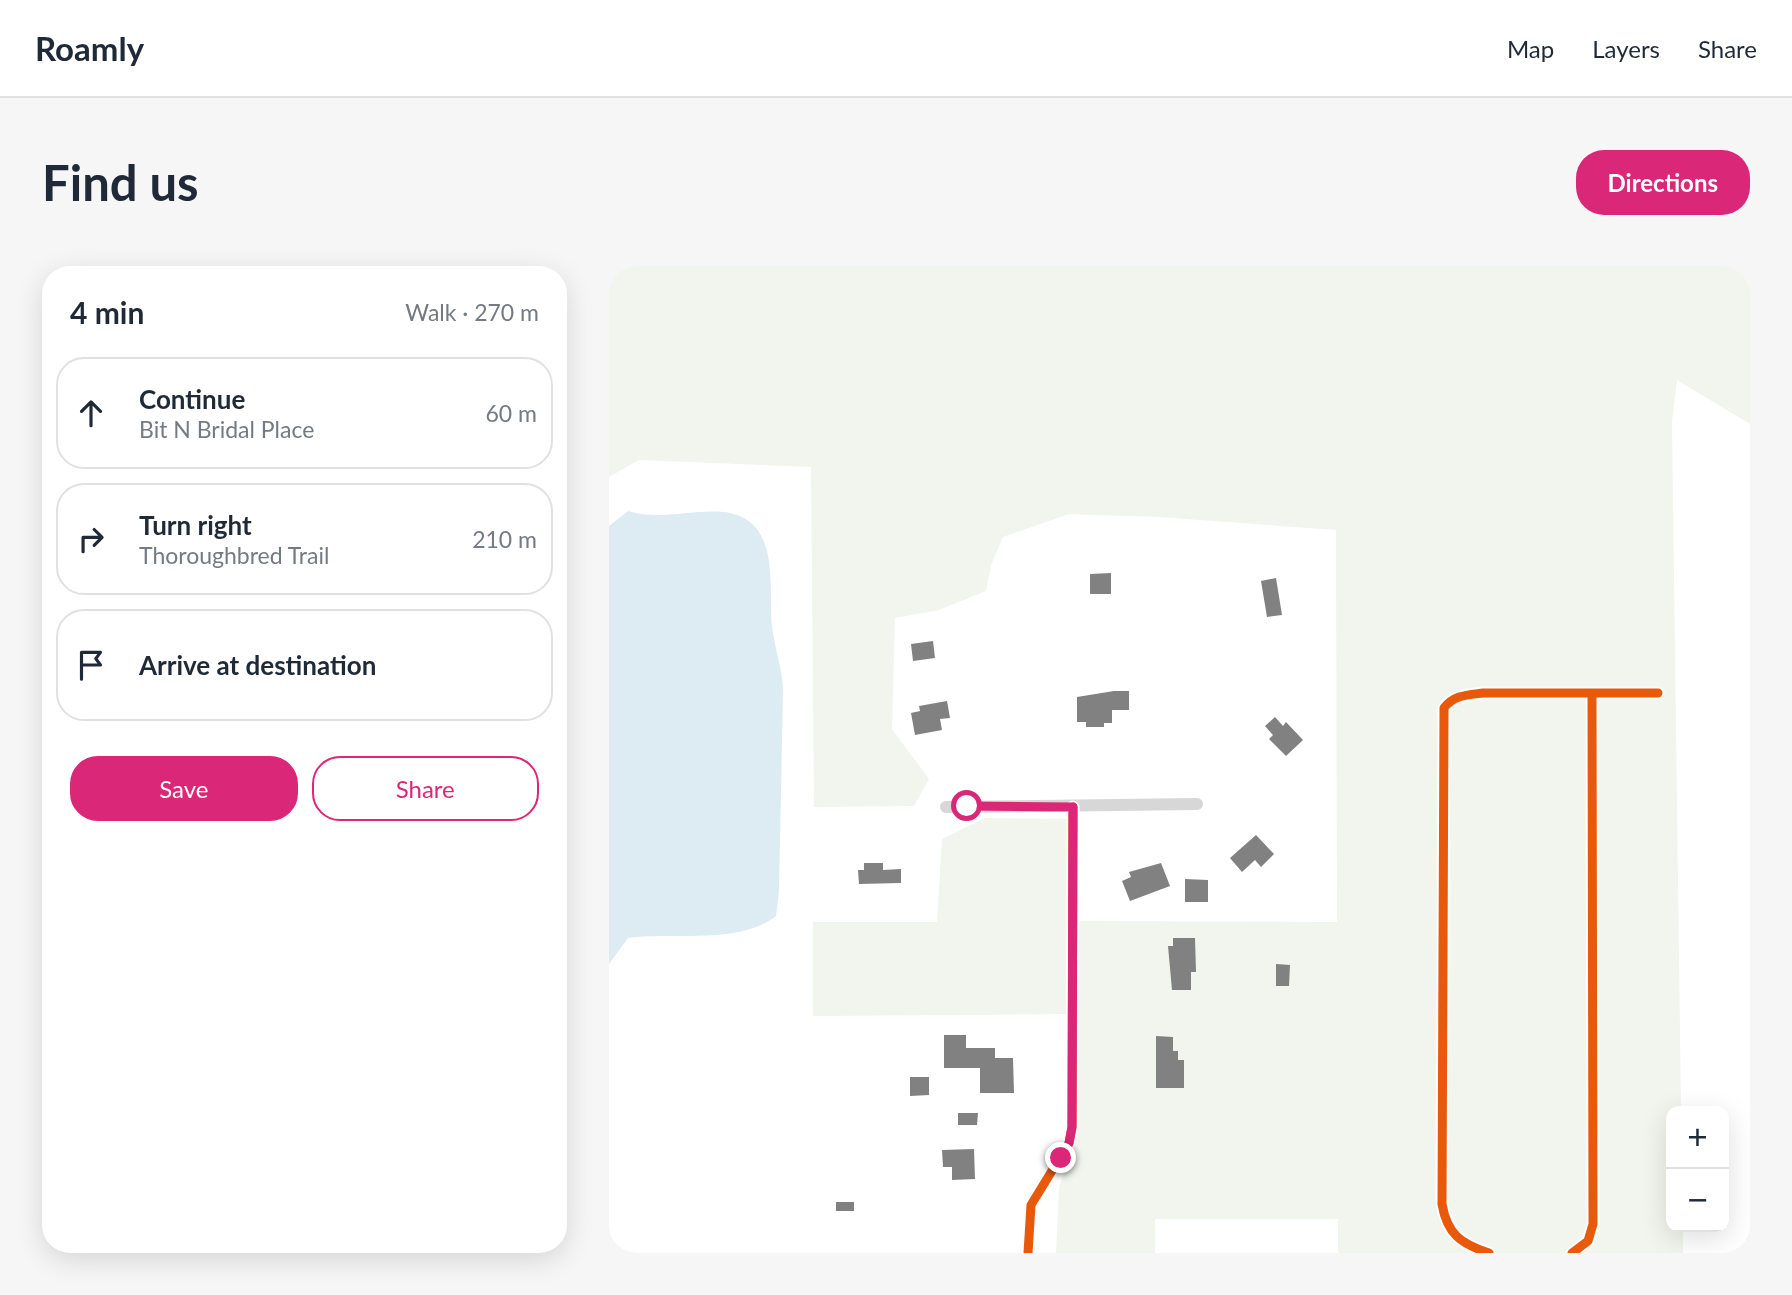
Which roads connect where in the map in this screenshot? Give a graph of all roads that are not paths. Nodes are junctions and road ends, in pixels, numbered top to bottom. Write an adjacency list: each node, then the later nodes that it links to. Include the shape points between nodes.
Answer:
1 (1592, 693): 2 (street); 7 (street, via 1462,695 1444,708 1442,1204 1453,1235 1464,1245); 8 (street, via 1593,1224 1588,1241)
2 (1658, 693)
3 (1197, 804): 5 (street)
4 (946, 807): 5 (street)
5 (1073, 807): 6 (street, via 1072,1127 1069,1143 1031,1205)
6 (1028, 1253)
7 (1489, 1253)
8 (1572, 1253)

